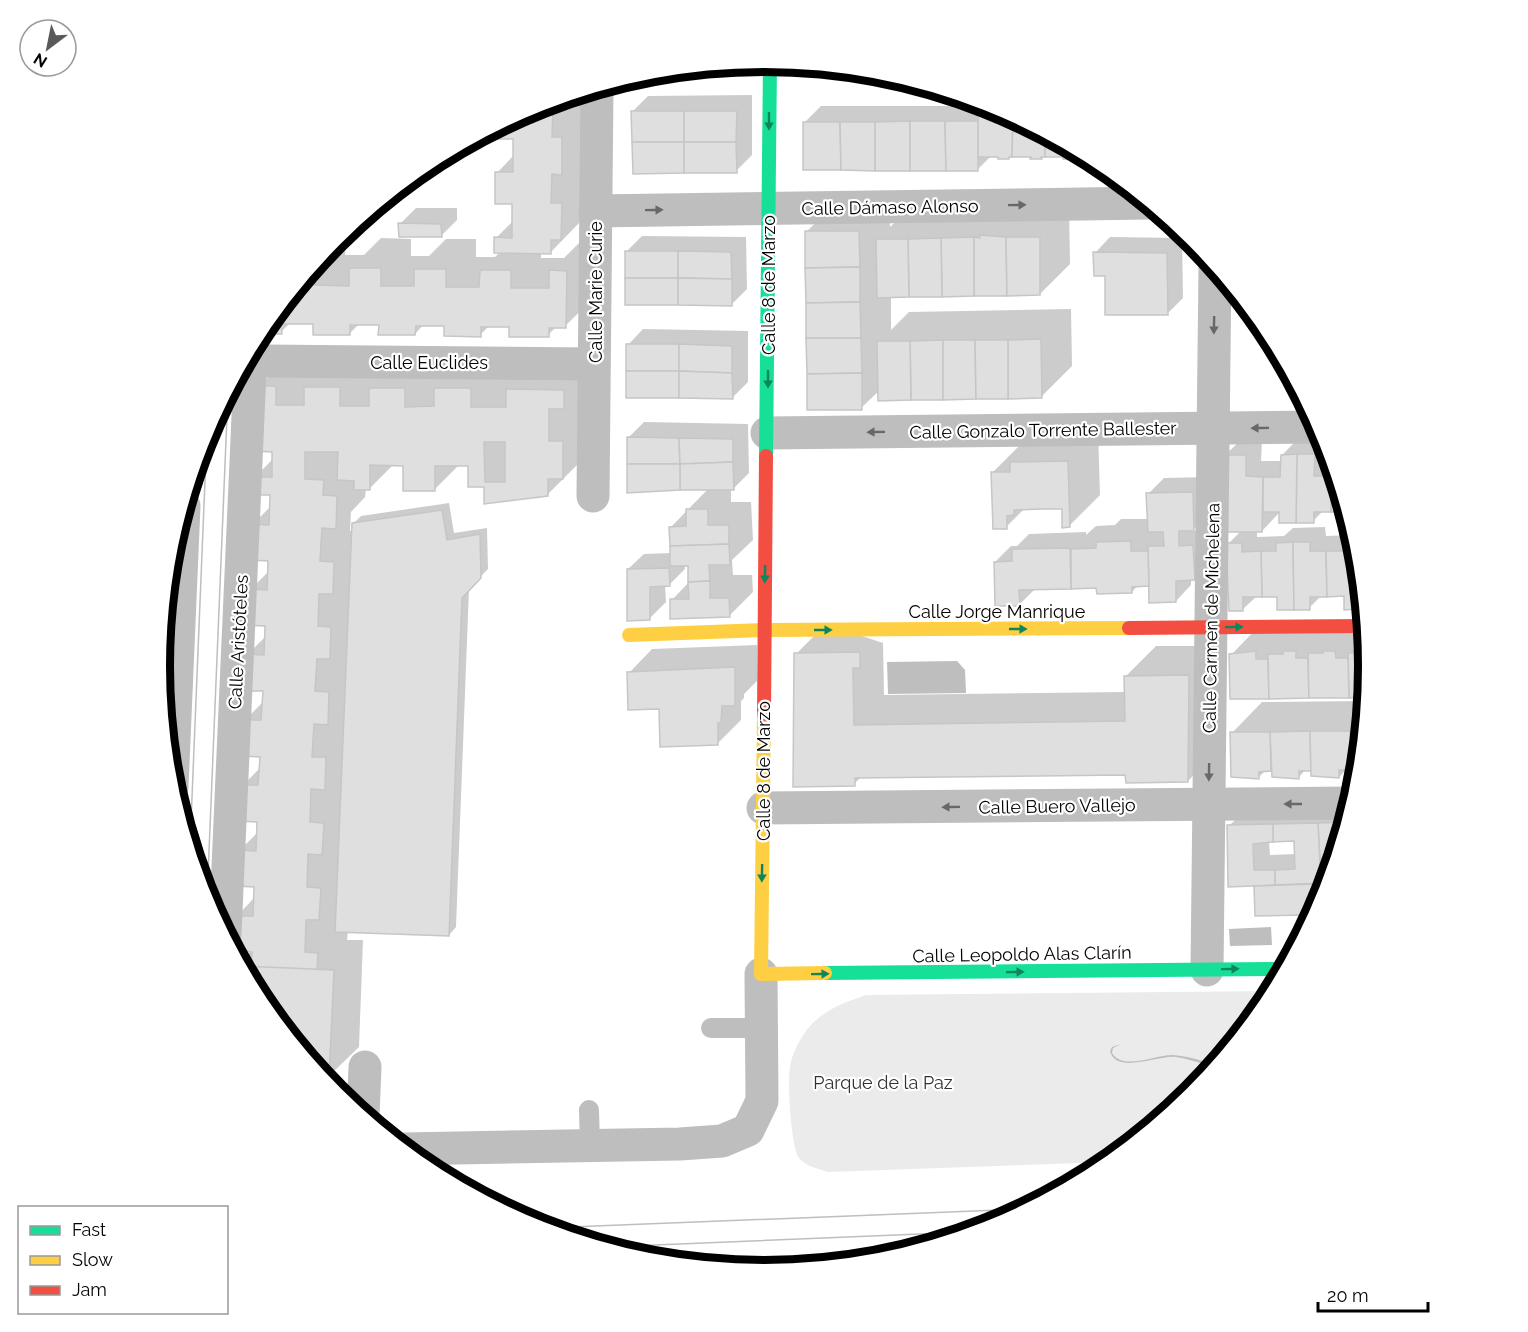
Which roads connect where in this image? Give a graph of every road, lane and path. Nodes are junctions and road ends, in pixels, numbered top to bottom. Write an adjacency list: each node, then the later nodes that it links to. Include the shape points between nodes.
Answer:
1 (770, 72): 4 (street, Calle 8 de Marzo, one-way to 4)
2 (597, 96): 5 (street, Calle Marie Curie)
3 (1136, 203): 4 (street, Calle Dámaso Alonso, one-way to 3)
4 (769, 209): 5 (street, Calle Dámaso Alonso, one-way to 4); 12 (street, Calle 8 de Marzo, one-way to 12)
5 (595, 211): 9 (street, Calle Marie Curie)
6 (1215, 279): 11 (street, Calle Carmen de Michelena, one-way to 11)
7 (257, 357): 9 (street, Calle Euclides)
8 (255, 361): 23 (street, Calle Aristóteles)
9 (594, 364): 13 (street, Calle Marie Curie)
10 (1308, 427): 11 (street, Calle Gonzalo Torrente Ballester, one-way to 11)
11 (1213, 428): 12 (street, Calle Gonzalo Torrente Ballester, one-way to 12); 16 (street, Calle Carmen de Michelena)
12 (767, 433): 17 (street, Calle 8 de Marzo, one-way to 17)
13 (593, 496)
14 (182, 544): 19 (street)
15 (1357, 626): 16 (street, Calle Jorge Manrique, one-way to 15)
16 (1211, 627): 17 (street, Calle Jorge Manrique, one-way to 16); 21 (street, Calle Carmen de Michelena, one-way to 21)
17 (764, 630): 18 (street, Calle Jorge Manrique); 22 (street, Calle 8 de Marzo)
18 (629, 635)
19 (174, 736)
20 (1342, 803): 21 (street, Calle Buero Vallejo, one-way to 21)
21 (1209, 804): 22 (street, Calle Buero Vallejo, one-way to 22); 25 (street, Calle Carmen de Michelena)
22 (763, 808): 26 (street, Calle 8 de Marzo, one-way to 26)
23 (226, 917)
24 (1274, 969): 25 (street, Calle Leopoldo Alas Clarín, one-way to 24)
25 (1207, 970): 26 (street, Calle Leopoldo Alas Clarín, one-way to 25)
26 (761, 974): 28 (street, Calle 8 de Marzo)
27 (711, 1028): 28 (lane)
28 (762, 1028): 32 (street, Calle 8 de Marzo, via 762,1101 748,1130 722,1141)
29 (365, 1067): 30 (street)
30 (363, 1105)
31 (589, 1110): 32 (lane)
32 (590, 1146): 33 (street, Calle 8 de Marzo)
33 (418, 1149)

